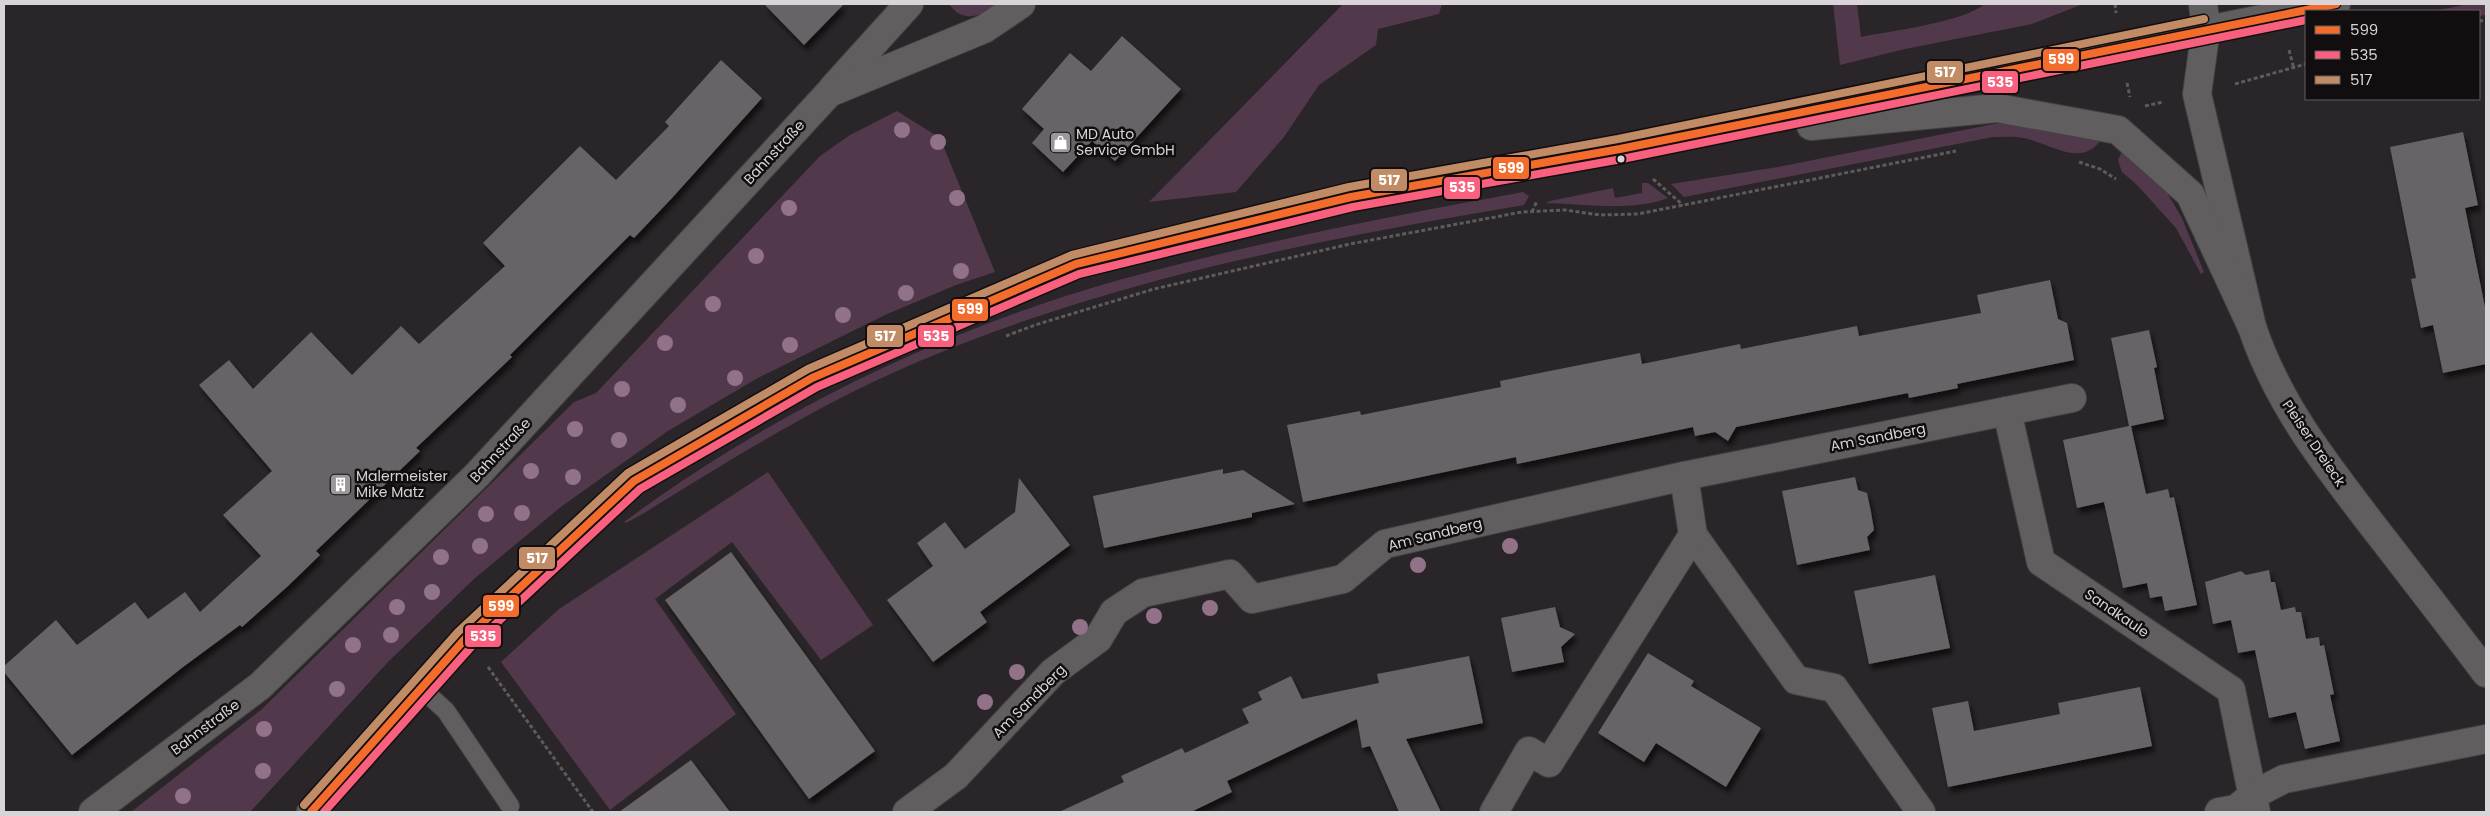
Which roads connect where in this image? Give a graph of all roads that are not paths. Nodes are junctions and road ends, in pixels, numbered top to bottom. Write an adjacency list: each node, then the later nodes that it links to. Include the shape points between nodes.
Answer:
1 (909, 4): 5 (street, Bahnstraße)
2 (1022, 4): 5 (street, Bahnstraße, via 984,29)
3 (2336, 4): 4 (street)
4 (2205, 17): 6 (street); 7 (street, Pleiser Dreieck, via 2197,94)
5 (829, 93): 17 (street, Bahnstraße, via 470,482 260,686)
6 (1663, 141): 7 (street, via 1997,108 2118,130 2190,194); 13 (street, via 1351,197 1076,264 812,378 634,480 465,639)
7 (2252, 327): 12 (street, Pleiser Dreieck, via 2263,361 2290,412)
8 (2072, 398): 9 (street, Am Sandberg)
9 (2007, 411): 10 (street, Am Sandberg); 15 (street, Sandkaule, via 2041,562 2231,690)
10 (1684, 476): 11 (street); 19 (street, Am Sandberg, via 1385,544 1344,579 1252,599 1230,574 1143,593 1114,612 1098,639 1053,672 956,776)
11 (1693, 534): 20 (street, via 1549,763 1529,750); 21 (street, via 1796,680 1834,688)
12 (2486, 673)
13 (420, 688): 16 (lane, via 446,711); 18 (street)
14 (2486, 739): 15 (street, via 2284,779)
15 (2255, 804): 22 (street)
16 (510, 806)
17 (93, 812)
18 (311, 812)
19 (907, 812)
20 (1494, 812)
21 (1921, 812)
22 (2219, 812)

